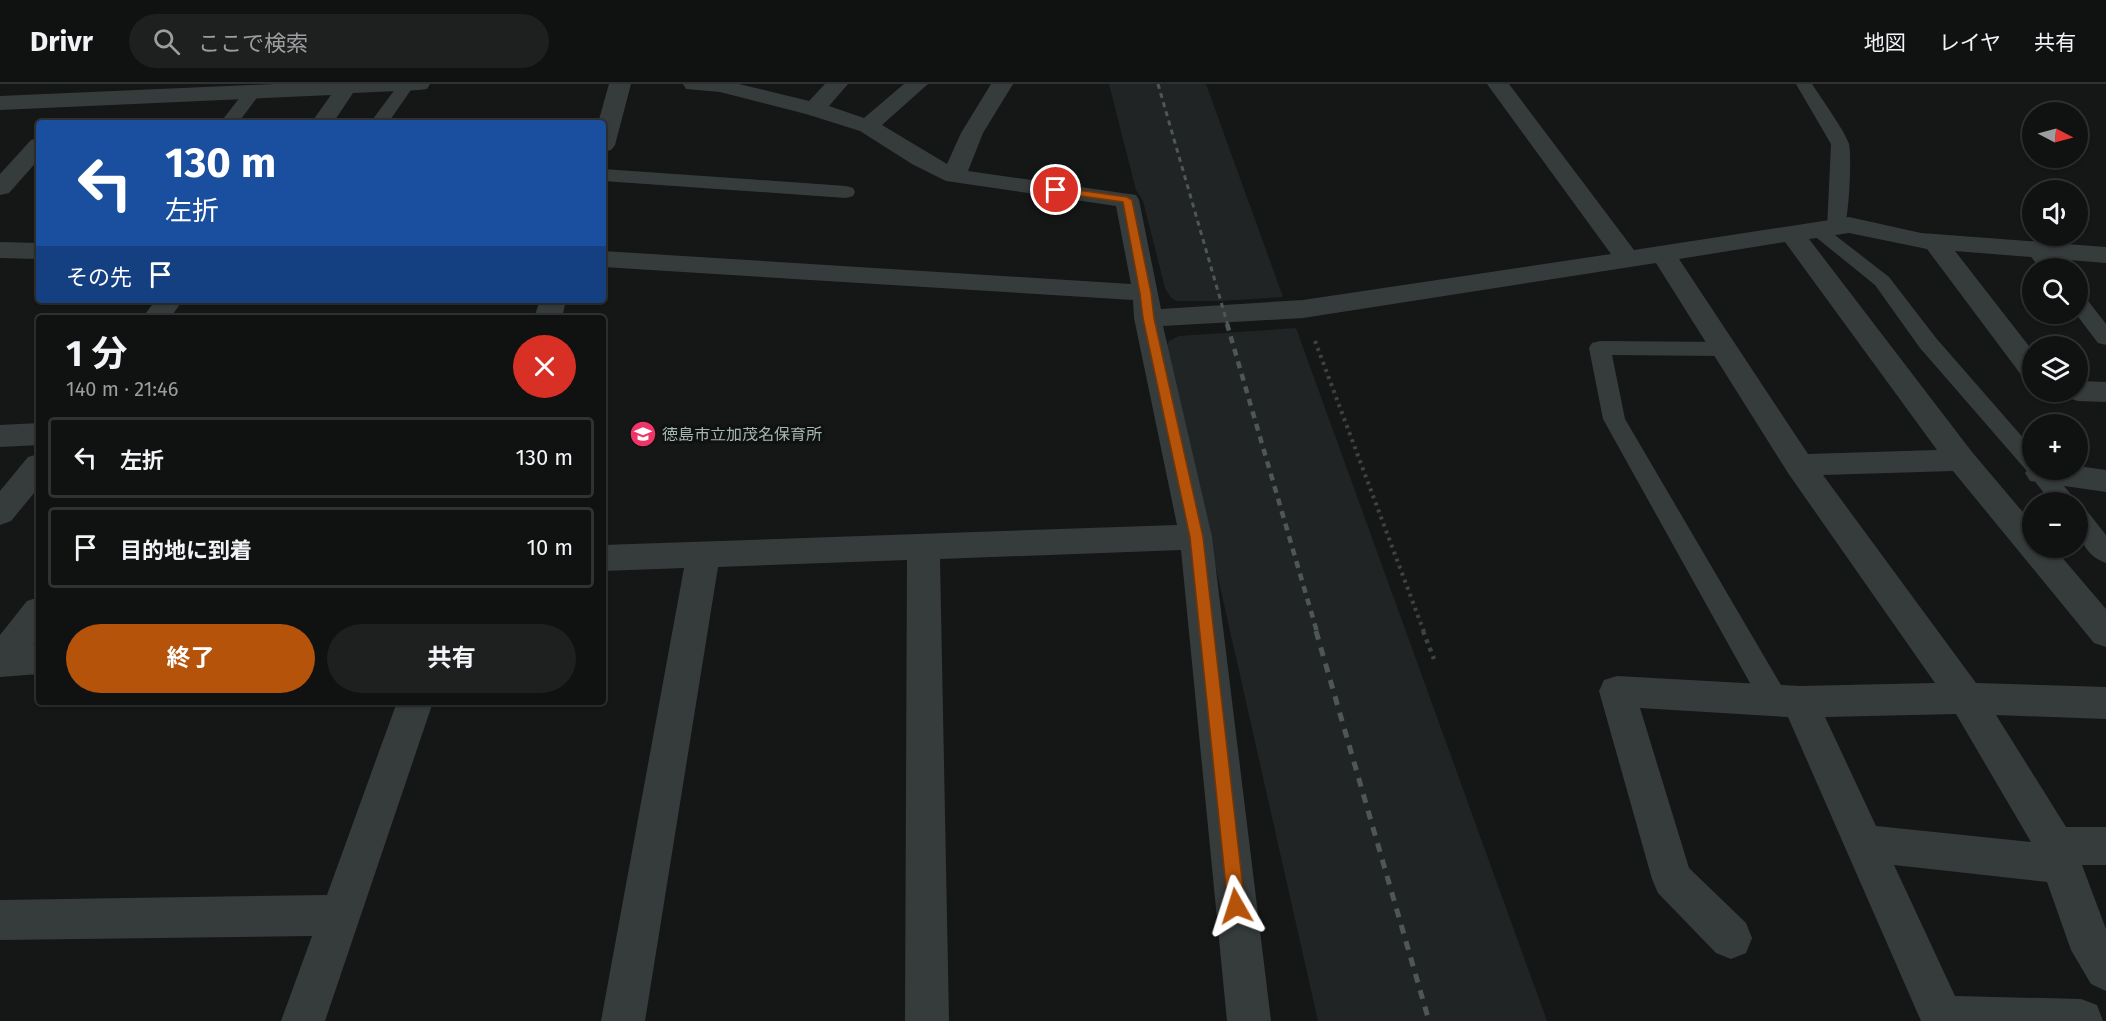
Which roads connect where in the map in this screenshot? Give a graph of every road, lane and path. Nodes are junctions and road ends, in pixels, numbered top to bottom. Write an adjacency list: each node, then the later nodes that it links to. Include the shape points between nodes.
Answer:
1 (407, 84): 2 (street); 10 (street); 18 (lane)
2 (419, 84)
3 (620, 84): 20 (street)
4 (694, 84): 14 (street, via 720,86)
5 (837, 84): 14 (street)
6 (917, 84): 19 (street)
7 (1002, 84): 23 (street, via 972,133)
8 (1498, 84): 33 (street)
9 (1804, 84): 26 (lane, via 1840,144 1839,211)
10 (347, 87): 11 (street); 17 (street)
11 (258, 88): 12 (street); 16 (lane)
12 (88, 92): 13 (street); 15 (street)
13 (0, 103)
14 (814, 109): 19 (street)
15 (62, 120)
16 (231, 120)
17 (324, 120)
18 (381, 120)
19 (868, 126): 23 (street)
20 (606, 134)
21 (36, 148): 24 (street)
22 (606, 175): 25 (lane)
23 (954, 176): 37 (street, via 1127,200)
24 (0, 188)
25 (846, 192)
26 (1815, 230): 27 (street, via 1849,225); 31 (street); 48 (lane, via 1882,280 1928,343); 49 (street)
27 (1935, 242): 28 (street); 43 (street)
28 (2033, 248): 32 (street); 34 (lane)
29 (0, 250): 30 (street)
30 (36, 251)
31 (1662, 252): 33 (street); 42 (street)
32 (2106, 255)
33 (1627, 258): 38 (street)
34 (2042, 258)
35 (606, 259): 37 (street)
36 (168, 303): 39 (street)
37 (1147, 306): 38 (street); 59 (street)
38 (1303, 309): 68 (path)
39 (158, 315)
40 (2088, 315): 41 (lane)
41 (2106, 338)
42 (1724, 349): 50 (street); 71 (lane, via 1600,348 1614,419)
43 (2022, 356)
44 (2088, 391): 45 (street)
45 (2106, 392)
46 (36, 435): 47 (street)
47 (0, 436)
48 (2022, 452)
49 (1961, 460): 50 (street); 58 (street)
50 (1799, 465): 70 (street)
51 (36, 469): 56 (street)
52 (2088, 477): 54 (street)
53 (2046, 480): 55 (lane)
54 (2106, 480)
55 (2057, 492)
56 (0, 513)
57 (2088, 530): 61 (lane)
58 (2022, 532)
59 (1196, 537): 60 (street); 85 (street)
60 (922, 546): 62 (street); 84 (street)
61 (2106, 553)
62 (703, 554): 63 (street); 83 (street)
63 (606, 558)
64 (2044, 558): 66 (street)
65 (36, 615): 69 (street)
66 (2106, 633)
67 (36, 659): 69 (street)
68 (1434, 659)
69 (0, 662)
70 (1966, 698): 71 (street); 72 (street); 76 (street)
71 (1787, 701): 74 (street); 79 (street, via 1617,691 1672,879)
72 (2106, 703)
73 (414, 705): 77 (street)
74 (1864, 843): 76 (street); 81 (street)
75 (2106, 846): 76 (street)
76 (2058, 855): 80 (street, via 2086,935)
77 (340, 915): 78 (street); 82 (street)
78 (0, 920)
79 (1731, 938)
80 (2106, 969)
81 (1943, 1020): 86 (street)
82 (303, 1021)
83 (623, 1021)
84 (927, 1021)
85 (1249, 1021)
86 (2081, 1021)

